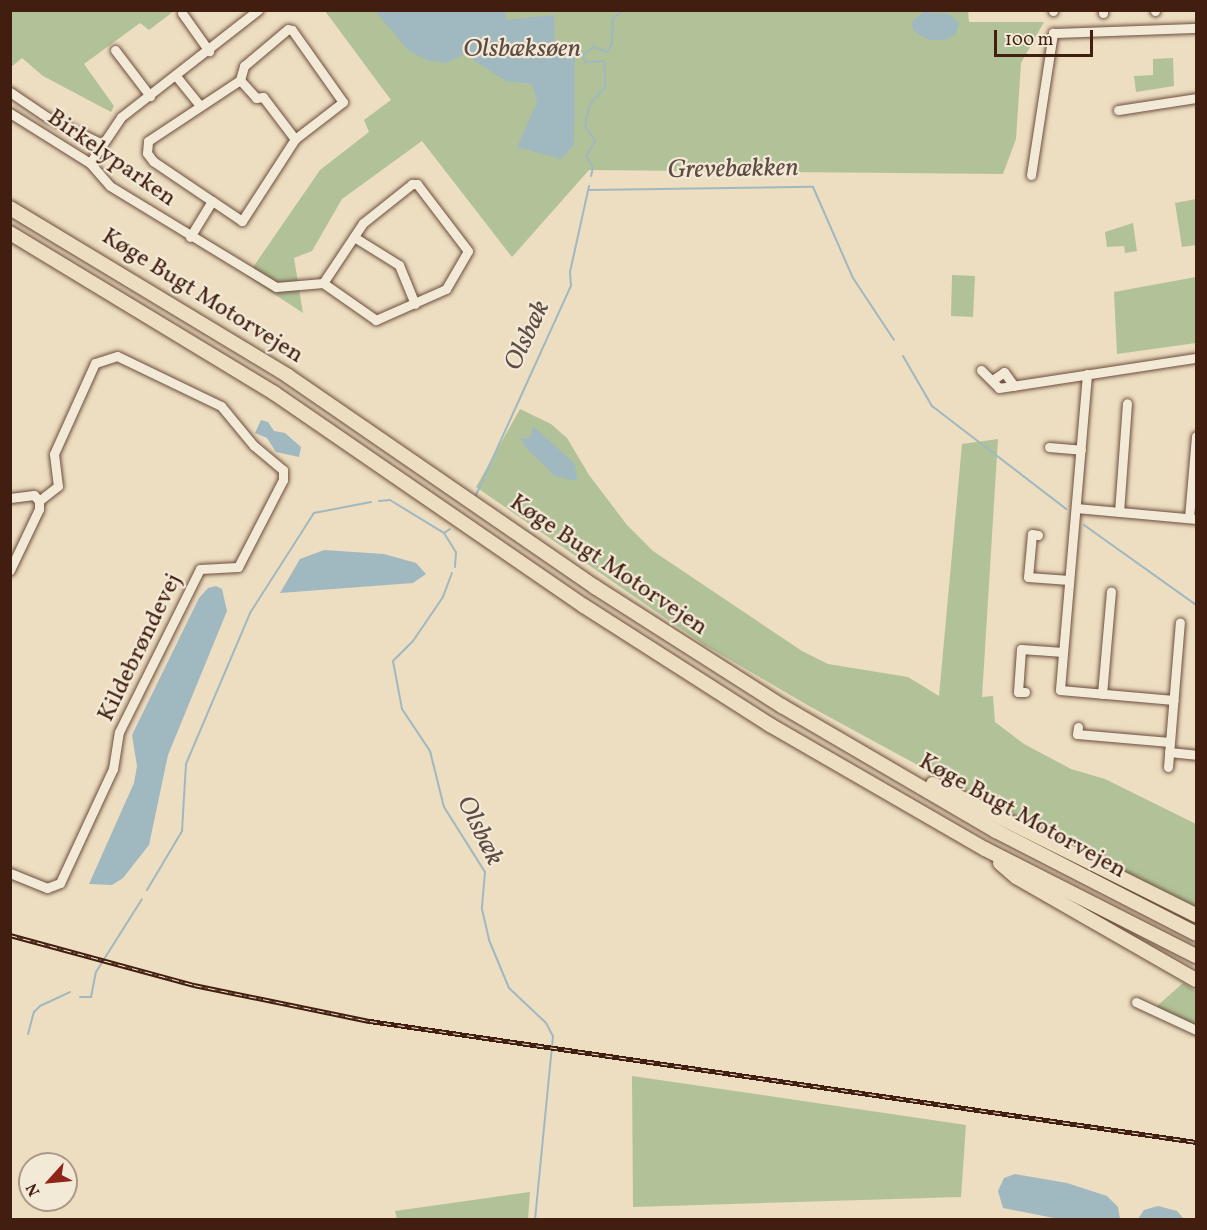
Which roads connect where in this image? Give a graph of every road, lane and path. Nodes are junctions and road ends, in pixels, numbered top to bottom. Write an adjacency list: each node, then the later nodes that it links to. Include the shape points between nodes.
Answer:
1 (258, 10): 5 (street)
2 (182, 13): 5 (street)
3 (1197, 28): 17 (street, via 1053,33)
4 (115, 50): 9 (street)
5 (209, 51): 6 (street)
6 (176, 76): 9 (street); 11 (street)
7 (240, 80): 11 (street); 14 (street, via 256,98 263,97); 14 (street, via 244,66 288,29 292,30 343,102)
8 (10, 92): 15 (street, via 47,117)
9 (150, 96): 15 (street, via 121,117)
10 (1197, 98): 12 (street)
11 (200, 106): 18 (street, via 148,141 146,149 153,161)
12 (1119, 110)
13 (10, 112): 16 (street, Birkelyparken)
14 (295, 139): 18 (street, via 242,220)
15 (102, 144): 16 (street)
16 (90, 163): 21 (street, Birkelyparken, via 110,186)
17 (1031, 175)
18 (212, 201): 21 (street)
19 (10, 208): 52 (highway, Køge Bugt Motorvejen, via 278,370 680,642)
20 (11, 233): 53 (highway, Køge Bugt Motorvejen, via 274,393 666,660 867,783)
21 (190, 237): 23 (street, Birkelyparken, via 276,287)
22 (354, 237): 23 (street); 24 (street, via 399,265); 24 (street, via 363,223 417,184 468,251 446,289)
23 (323, 284): 24 (street, via 376,320)
24 (415, 304)
25 (1197, 358): 27 (street)
26 (981, 370): 27 (street, via 994,379 1004,372 1014,386)
27 (1087, 374): 32 (street)
28 (1127, 403): 36 (street)
29 (1197, 435): 30 (street)
30 (1196, 443): 37 (street)
31 (1049, 447): 32 (street)
32 (1081, 450): 35 (street)
33 (10, 498): 34 (street, via 34,495)
34 (39, 501): 39 (street, Kildebrøndevej, via 39,509); 54 (street, Kildebrøndevej, via 58,486 54,454 95,363 117,356 222,406 254,446 282,470 283,480 238,567 200,569 119,732 113,769 60,883 47,888)
35 (1076, 508): 36 (street); 40 (street)
36 (1119, 512): 37 (street)
37 (1193, 519)
38 (1038, 535): 40 (street, via 1032,534 1028,577)
39 (10, 570)
40 (1069, 580): 43 (street)
41 (1111, 591): 45 (street)
42 (1180, 622): 46 (street)
43 (1063, 652): 44 (street, via 1021,649 1018,692); 45 (street, via 1060,690)
44 (1025, 692)
45 (1102, 694): 46 (street)
46 (1174, 700): 48 (street)
47 (1078, 727): 48 (street, via 1077,734)
48 (1170, 742): 49 (street)
49 (1169, 752): 50 (street); 51 (street)
50 (1197, 755)
51 (1168, 767)
52 (888, 769): 55 (highway, via 928,782); 56 (highway, Køge Bugt Motorvejen, via 1083,878)
53 (985, 849): 57 (highway, Køge Bugt Motorvejen); 58 (highway, via 1016,877)
54 (10, 873)
55 (1197, 915)
56 (1197, 934)
57 (1197, 956)
58 (1197, 980)
59 (1136, 1002): 60 (street)
60 (1197, 1030)

